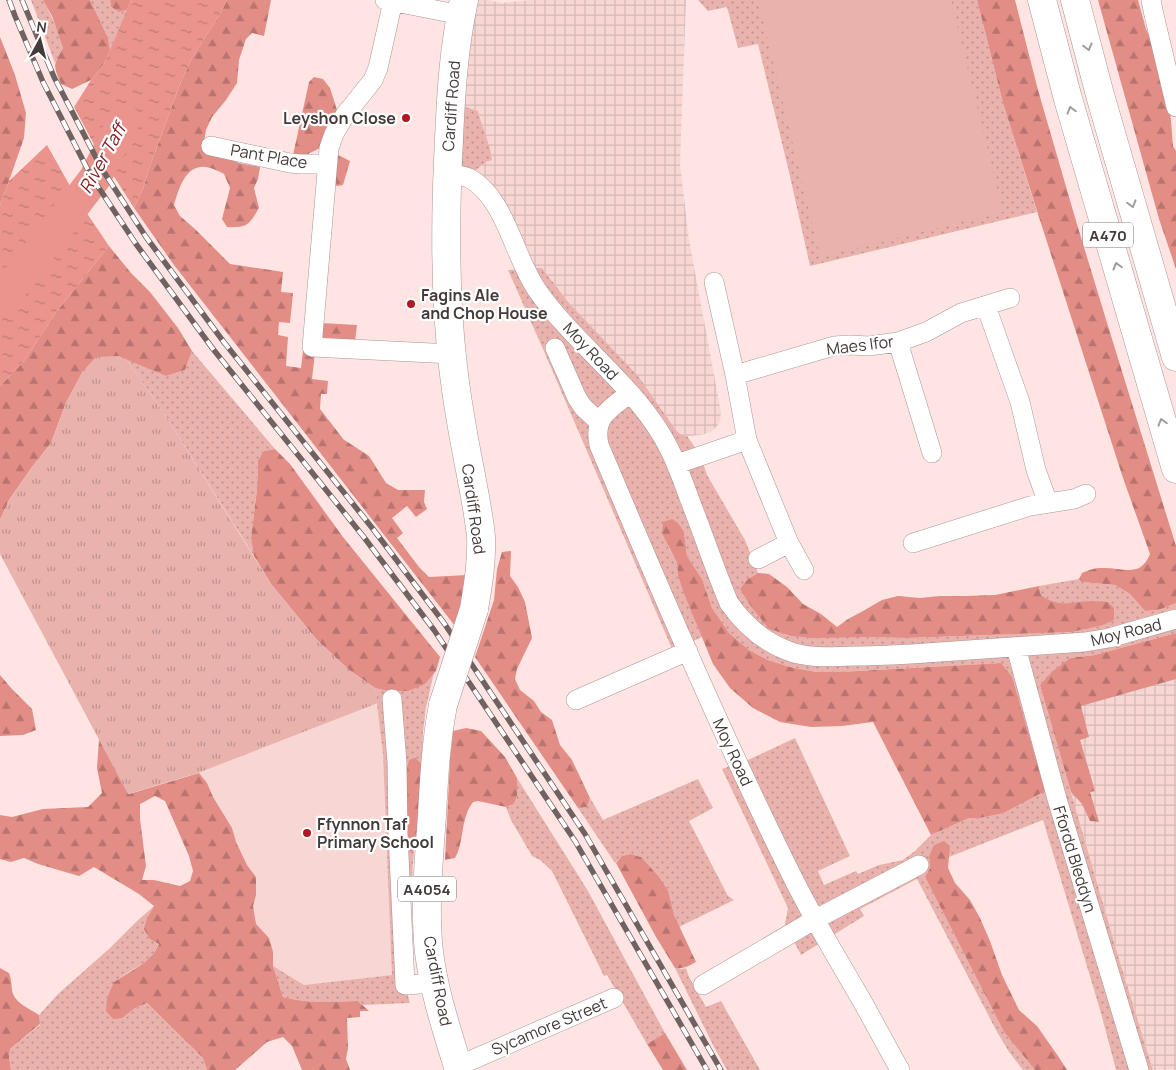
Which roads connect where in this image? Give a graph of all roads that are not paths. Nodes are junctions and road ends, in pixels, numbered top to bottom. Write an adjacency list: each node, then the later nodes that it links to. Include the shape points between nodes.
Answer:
1 (1042, 0): 23 (main road, A470, one-way to 1)
2 (1075, 0): 16 (main road, A470, one-way to 16)
3 (1151, 0): 6 (street)
4 (389, 1): 5 (street); 8 (street, via 378,68 373,80 344,115 329,148)
5 (462, 8): 9 (main road, Cardiff Road / A4054, via 451,93)
6 (1176, 107)
7 (211, 146): 8 (street, Pant Place, via 290,163)
8 (327, 164): 15 (street, via 312,347)
9 (447, 173): 15 (main road, Cardiff Road / A4054, via 447,301); 18 (street, Moy Road, via 467,177 480,185 499,209 536,288)
10 (714, 282): 17 (street)
11 (1010, 298): 12 (street, Maes Ifor)
12 (986, 306): 13 (street, Maes Ifor, via 961,313 926,332); 25 (street, via 1020,402 1036,470)
13 (898, 342): 17 (street, Maes Ifor, via 834,346); 21 (street)
14 (555, 348): 19 (street, Moy Road, via 577,398)
15 (452, 354): 37 (main road, Cardiff Road / A4054, bridge, via 481,538 481,562 474,609 438,730 427,881 429,952)
16 (1176, 357)
17 (735, 375): 20 (street)
18 (630, 393): 19 (street, Moy Road, via 606,412); 22 (street, Moy Road, via 661,434)
19 (599, 422): 32 (street, Moy Road, via 599,445)
20 (747, 440): 22 (street); 26 (street)
21 (932, 453)
22 (676, 464): 31 (street, Moy Road, via 729,603 752,631 773,644 794,652 830,657)
23 (1176, 469)
24 (1086, 494): 25 (street)
25 (1048, 503): 27 (street, via 1013,510)
26 (789, 543): 28 (street); 29 (street)
27 (913, 543)
28 (758, 558)
29 (804, 570)
30 (1170, 621): 31 (street, Moy Road, via 1109,638)
31 (1016, 647): 42 (street, Ffordd Bleddyn, via 1057,799)
32 (688, 651): 34 (street); 36 (street, Moy Road)
33 (392, 699): 37 (street, via 405,985)
34 (576, 700)
35 (919, 865): 36 (street)
36 (814, 920): 38 (street); 41 (street, Moy Road)
37 (435, 983): 40 (main road, Cardiff Road / A4054)
38 (703, 985)
39 (614, 998): 40 (street, Sycamore Street)
40 (458, 1068)
41 (900, 1070)
42 (1139, 1070)

